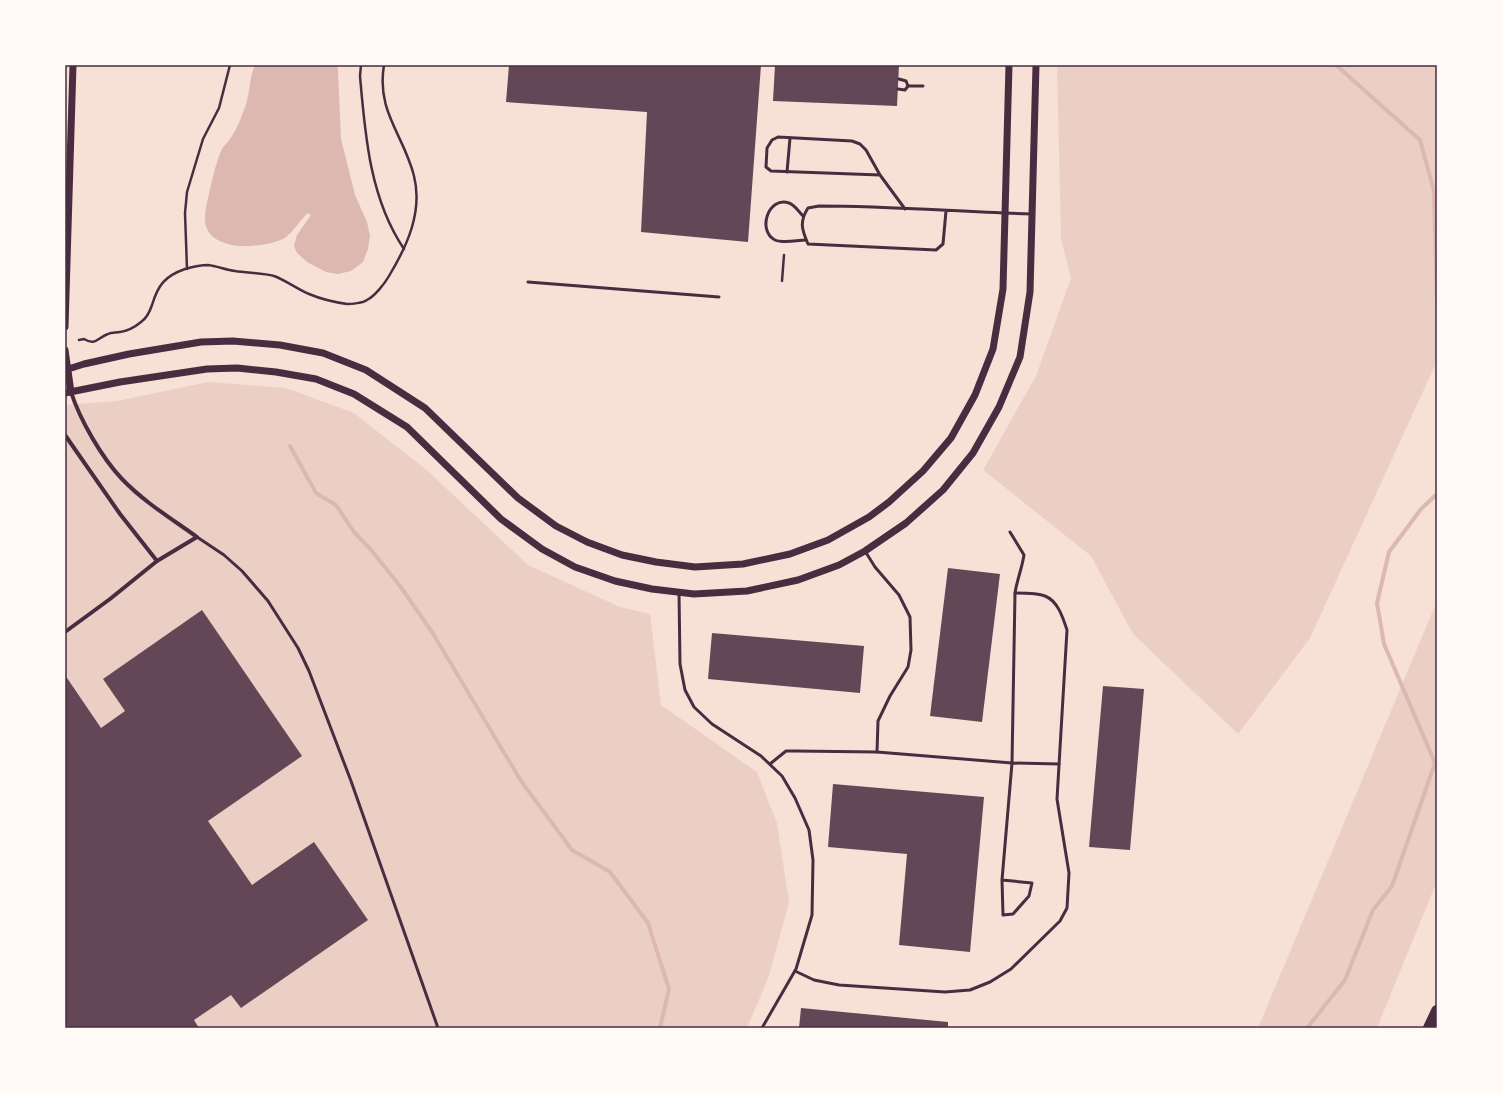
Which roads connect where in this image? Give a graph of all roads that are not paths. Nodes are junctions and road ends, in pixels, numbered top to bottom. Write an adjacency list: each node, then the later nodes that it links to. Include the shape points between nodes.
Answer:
1 (73, 65): 19 (street)
2 (1009, 65): 13 (street)
3 (1036, 65): 14 (street)
4 (899, 79): 5 (lane, via 906,81)
5 (908, 86): 6 (lane); 7 (lane, via 905,90)
6 (923, 86)
7 (898, 89)
8 (790, 138): 9 (lane); 9 (lane, via 778,137 772,140 767,148 766,167 771,171); 10 (lane, via 852,141 860,144)
9 (787, 172): 10 (lane)
10 (880, 175): 11 (lane)
11 (904, 209): 12 (lane); 15 (lane, via 819,206 808,208)
12 (946, 211): 13 (lane); 16 (lane, via 943,244 936,250 808,244)
13 (1006, 213): 14 (lane); 21 (street, via 1003,289 993,349 975,395 951,438 923,471 869,517 828,540 790,554 743,564 695,566 656,562 622,555 586,542 556,526 518,498 425,408 366,370 323,353 280,345 233,341 201,342 129,354)
14 (1033, 214): 26 (street, via 1030,292 1020,357 999,407 973,454 943,490 906,523)
15 (803, 216): 16 (lane, via 802,228); 16 (lane, via 791,204 783,202 769,210 766,225 774,239 781,242)
16 (806, 240)
17 (528, 282): 18 (lane)
18 (719, 297)
19 (65, 327)
20 (65, 350): 21 (street)
21 (66, 370): 22 (street)
22 (68, 392): 25 (street, via 107,460 122,478 140,496); 28 (street, via 207,369 237,368 316,379 354,394 407,427 501,519 542,549 575,567 615,581)
23 (65, 435): 27 (street, via 120,514)
24 (1010, 532): 29 (lane, via 1024,555)
25 (198, 537): 27 (street); 38 (lane, via 242,571 268,600 298,648 351,781)
26 (865, 551): 28 (street, via 840,565 798,580 747,591 694,594); 31 (lane, via 899,595 911,624 908,667 878,721)
27 (157, 561): 30 (street)
28 (679, 592): 33 (lane, via 680,664 685,690 694,707 712,724)
29 (1016, 593): 32 (lane); 34 (lane, via 1044,596 1063,616 1067,630)
30 (65, 632)
31 (877, 752): 32 (lane); 33 (lane, via 786,751)
32 (1012, 763): 34 (lane); 35 (lane)
33 (770, 764): 36 (lane, via 782,776 804,817 809,830 813,860 812,915)
34 (1059, 764): 36 (lane, via 1057,799 1070,873 1067,908 1060,921 1010,969 990,982 970,990 945,992 839,984 814,980)
35 (1002, 880): 35 (lane, via 1003,915 1013,914 1029,896 1032,883)
36 (795, 971): 39 (lane)
37 (1437, 1011): 40 (highway)
38 (438, 1028)
39 (762, 1028)
40 (1429, 1028)

